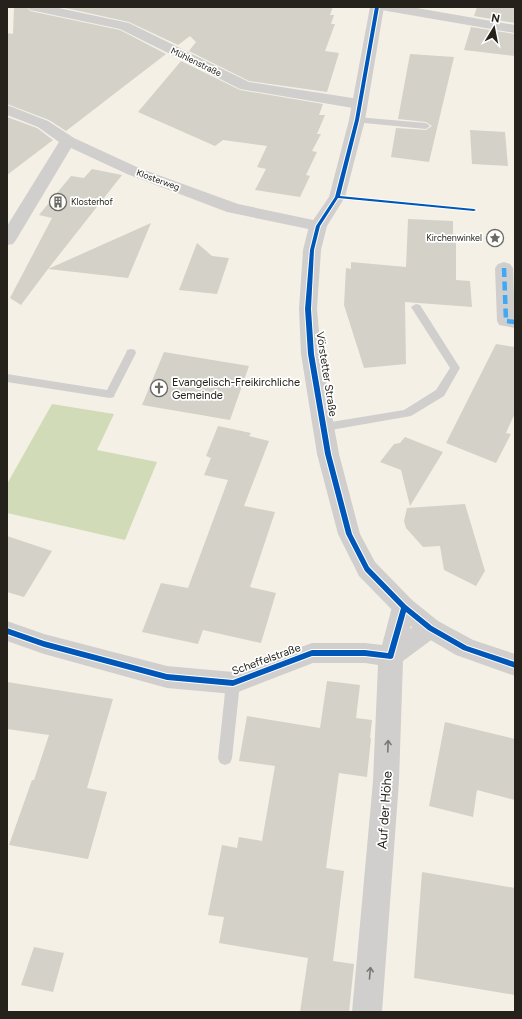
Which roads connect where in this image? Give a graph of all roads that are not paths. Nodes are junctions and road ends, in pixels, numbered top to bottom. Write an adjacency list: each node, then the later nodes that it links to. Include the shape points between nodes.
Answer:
1 (36, 7): 6 (street, Mühlenstraße, via 124,26 245,86)
2 (378, 7): 6 (street, Vörstetter Straße)
3 (387, 7): 4 (street)
4 (515, 29)
5 (7, 110): 8 (street, Klosterweg, via 43,124)
6 (358, 112): 7 (lane); 9 (street, Vörstetter Straße, via 337,197)
7 (426, 126)
8 (68, 141): 9 (street, Klosterweg, via 133,171 233,208); 10 (street)
9 (318, 226): 16 (street, Vörstetter Straße, via 312,250 308,309 311,354)
10 (7, 240)
11 (504, 268): 13 (street, via 506,321)
12 (416, 307): 16 (lane, via 455,368 440,393 407,413)
13 (515, 322)
14 (131, 352): 15 (lane, via 110,394)
15 (7, 378)
16 (324, 427): 17 (street, Vörstetter Straße, via 328,454 350,534 367,569)
17 (404, 607): 18 (street, Vörstetter Straße); 20 (street)
18 (430, 628): 20 (street); 21 (street, Vörstetter Straße, via 465,648)
19 (7, 631): 22 (street, Scheffelstraße, via 44,644 167,677)
20 (391, 656): 22 (street, Scheffelstraße, via 365,653 312,653); 24 (street, Auf der Höhe, one-way to 20, via 386,781)
21 (515, 665)
22 (233, 683): 23 (lane)
23 (225, 758)
24 (367, 1012)

